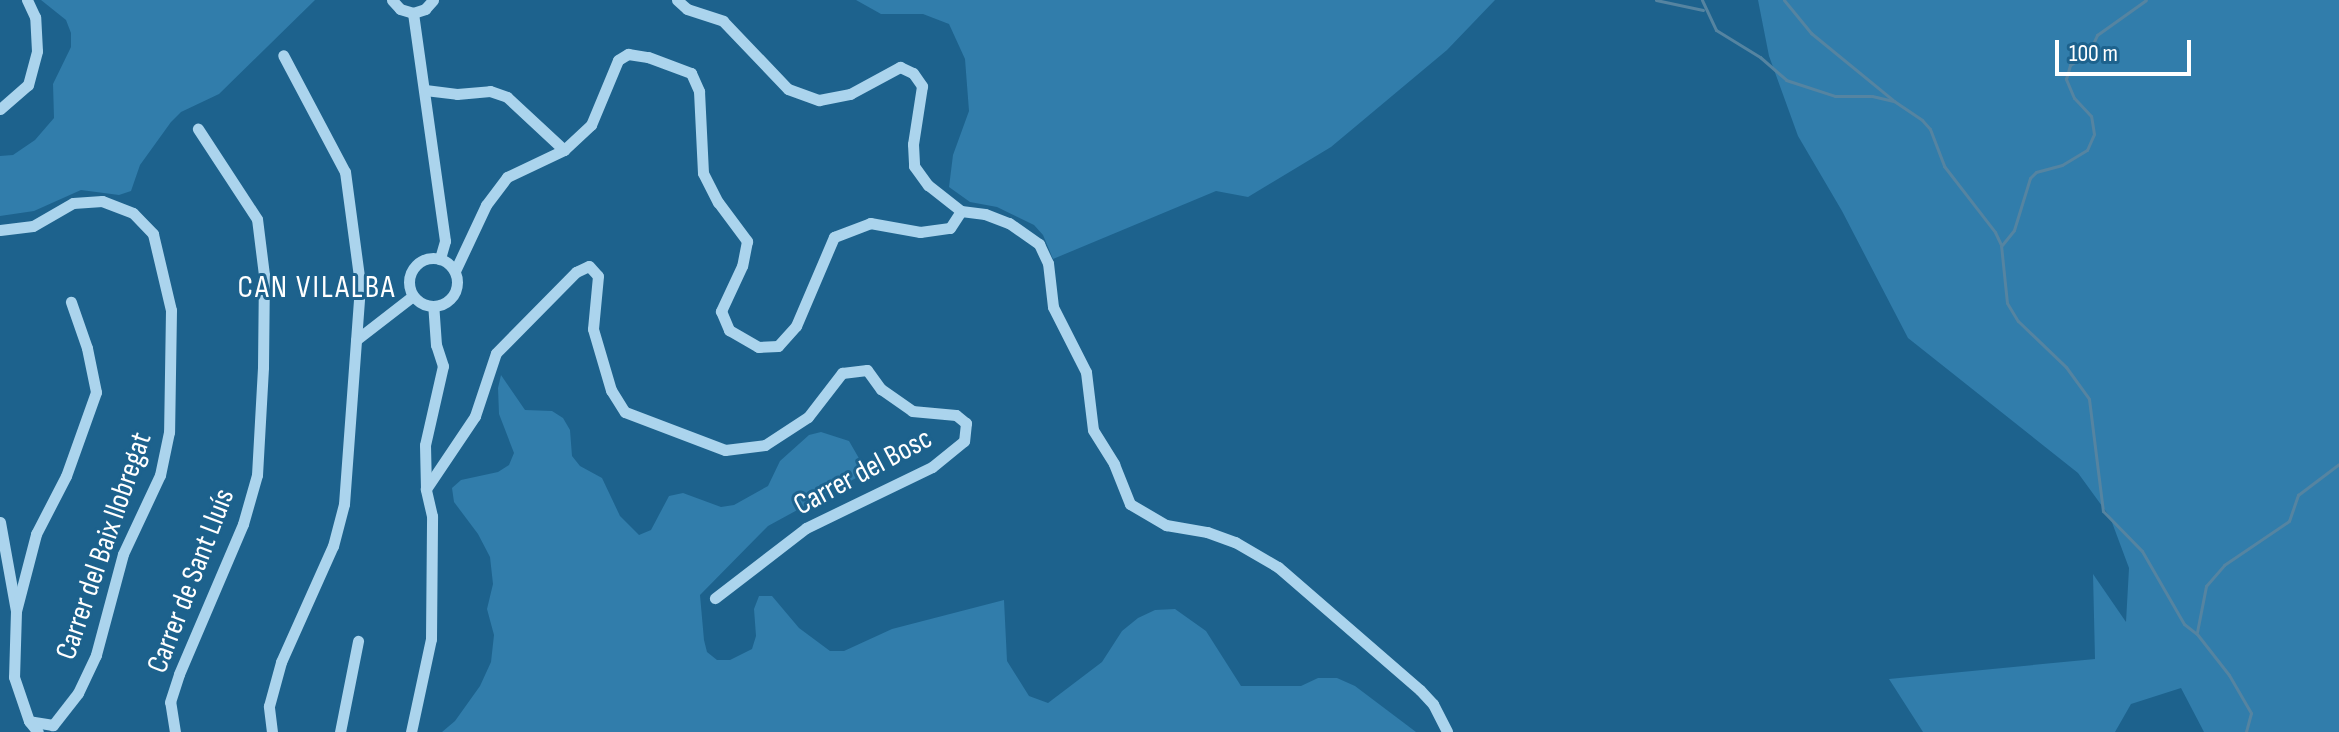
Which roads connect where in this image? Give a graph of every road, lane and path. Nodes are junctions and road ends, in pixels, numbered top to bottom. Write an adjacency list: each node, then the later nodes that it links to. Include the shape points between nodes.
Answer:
1 (27, 0): 8 (street, via 35,17 37,51 28,85)
2 (392, 0): 5 (street)
3 (433, 0): 5 (street)
4 (677, 0): 11 (street, via 687,9 723,21 788,89 819,100 850,94 900,67 913,73 922,86 914,166 928,185)
5 (413, 13): 7 (street)
6 (283, 55): 18 (street, via 345,172 360,284)
7 (425, 90): 10 (street, via 490,91 507,97); 13 (street, via 445,241)
8 (0, 109)
9 (198, 129): 26 (street, Carrer de Sant Lluís, via 257,219 264,275 263,367 257,475 243,524 170,702)
10 (564, 150): 11 (street, via 591,125 618,60 628,54 648,57 691,73 699,91 703,173 747,241 742,266 721,311 729,330 758,347 778,346 796,326 834,237 870,223 920,232 950,228); 14 (street, via 507,177 486,205)
11 (961, 211): 30 (street, via 1009,223 1039,244 1048,263 1053,307 1086,372 1093,430 1130,504 1166,525 1235,542 1278,567 1420,690)
12 (0, 230): 24 (street, Carrer del Baix llobregat, via 33,226 73,203 102,201 133,213 153,234 171,310 170,419 160,475 123,554 96,655 78,693 53,725)
13 (440, 259): 14 (street); 15 (street, via 425,259 413,268)
14 (455, 271): 17 (street, via 453,295)
15 (413, 296): 17 (street); 18 (street)
16 (71, 302): 22 (street, via 96,392 71,464 36,534)
17 (433, 306): 19 (street, via 443,366 425,445)
18 (356, 340): 27 (street, via 344,504 333,546 281,662 269,706)
19 (426, 489): 21 (street, Carrer del Bosc, via 475,416 496,353 576,272 589,266 598,276 593,329 611,390 625,412 725,450 765,445 808,417 842,373 867,370 881,389 912,411 956,415 966,423 964,441 932,467 806,528); 29 (street, via 432,516 431,639)
20 (0, 522): 22 (street)
21 (715, 598)
22 (16, 611): 24 (street, via 14,677)
23 (358, 641): 28 (street)
24 (29, 721): 25 (street)
25 (38, 732)
26 (175, 732)
27 (272, 732)
28 (340, 732)
29 (411, 732)
30 (1447, 732)

